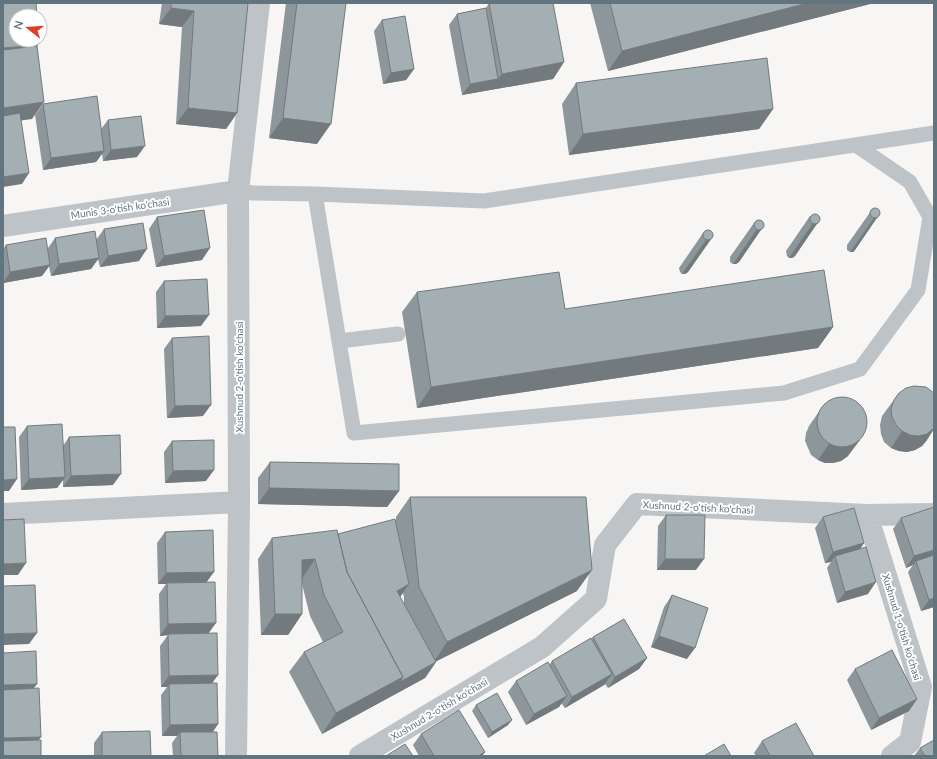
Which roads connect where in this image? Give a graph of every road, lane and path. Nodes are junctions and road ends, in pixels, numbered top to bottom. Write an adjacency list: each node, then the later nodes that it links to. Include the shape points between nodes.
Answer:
1 (259, 3): 4 (street, Xushnud 2-o'tish ko'chasi)
2 (934, 133): 3 (lane)
3 (856, 145): 5 (lane, via 484,201); 8 (lane, via 910,182 930,217 918,290 860,369 784,393 354,433)
4 (238, 191): 5 (lane); 6 (street, Munis 3-o'tish ko'chasi); 9 (street, Xushnud 2-o'tish ko'chasi)
5 (315, 194): 8 (lane)
6 (3, 226)
7 (398, 334): 8 (lane)
8 (339, 341)
9 (239, 502): 10 (street); 13 (street, Xushnud 2-o'tish ko'chasi)
10 (3, 514)
11 (934, 514): 12 (street, Xushnud 2-o'tish ko'chasi)
12 (867, 515): 14 (street, Xushnud 2-o'tish ko'chasi, via 638,504 605,545 596,599 542,647); 15 (street, Xushnud 1-o'tish ko'chasi, via 920,687 910,742)
13 (242, 755)
14 (360, 756)
15 (892, 756)

